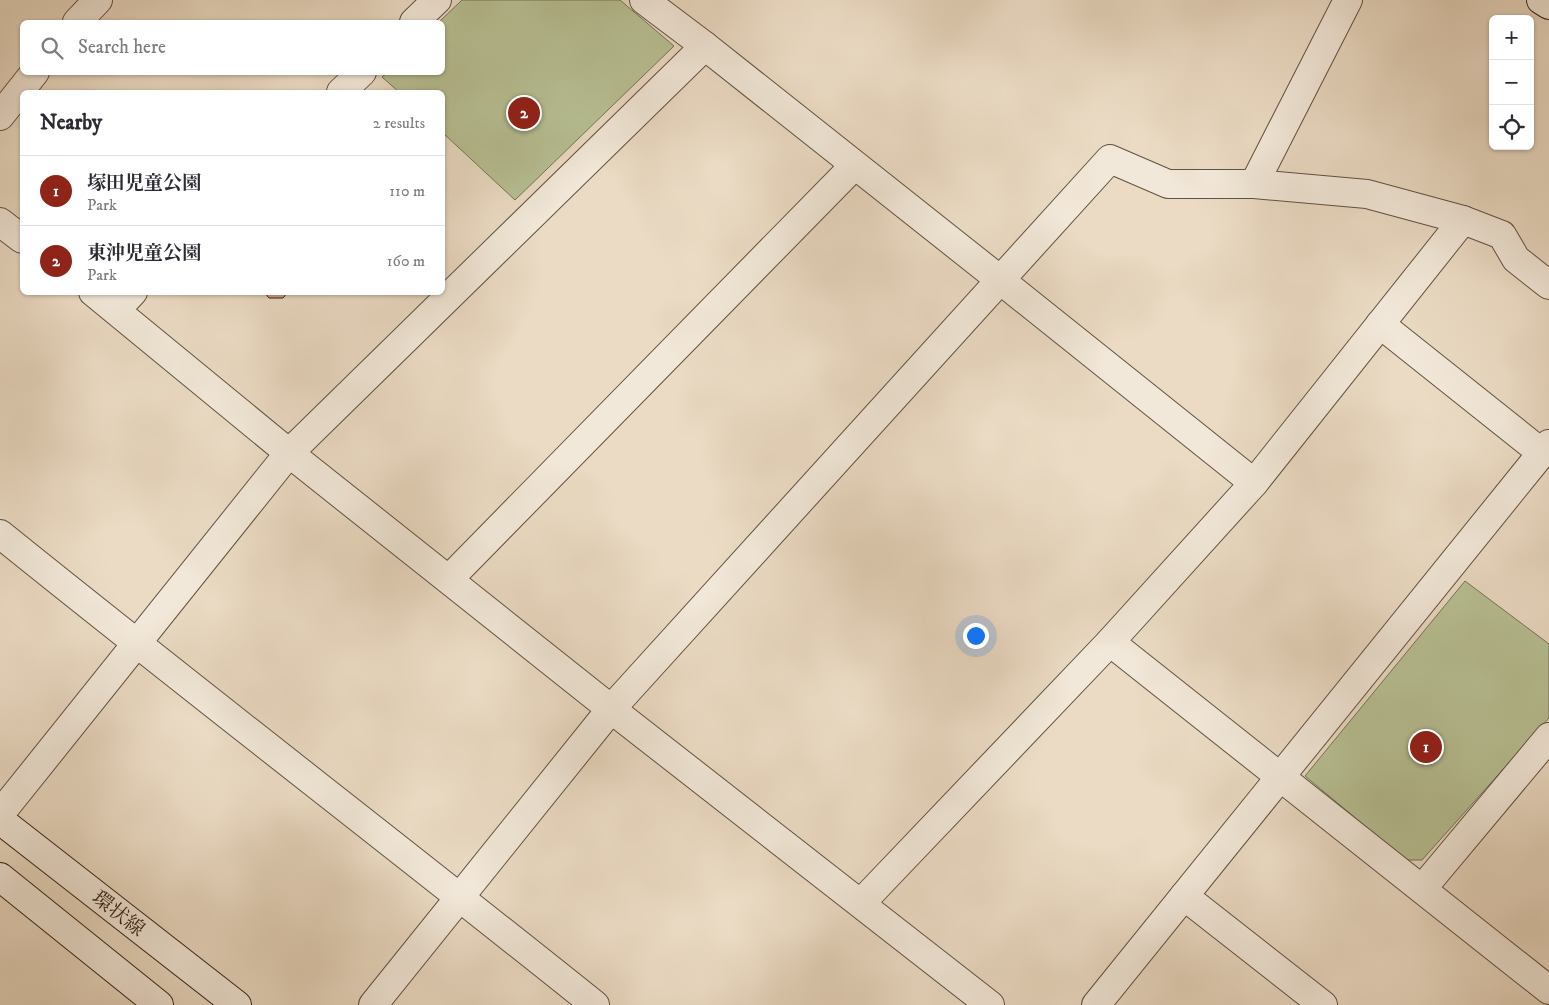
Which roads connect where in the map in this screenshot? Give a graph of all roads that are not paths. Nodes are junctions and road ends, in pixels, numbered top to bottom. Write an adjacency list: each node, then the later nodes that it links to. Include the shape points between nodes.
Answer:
1 (98, 0): 7 (street)
2 (437, 0): 8 (street)
3 (644, 0): 9 (street)
4 (1348, 0): 17 (street)
5 (1541, 0): 6 (street)
6 (1549, 5)
7 (79, 20)
8 (416, 20)
9 (704, 46): 16 (street); 27 (street)
10 (32, 75): 13 (street)
11 (359, 75): 14 (street)
12 (20, 90): 15 (street)
13 (20, 90)
14 (343, 90)
15 (0, 116)
16 (854, 166): 21 (street); 30 (street)
17 (1254, 184): 18 (street, via 1367,194); 21 (street, via 1168,184 1110,159)
18 (1463, 220): 22 (street, via 1502,235 1516,258); 25 (street)
19 (0, 222): 20 (street)
20 (20, 237)
21 (1000, 279): 28 (street); 33 (street)
22 (1549, 285)
23 (104, 295): 24 (street)
24 (125, 301): 27 (street)
25 (1380, 324): 26 (street); 28 (street)
26 (1545, 448): 35 (street)
27 (289, 452): 30 (street); 32 (street)
28 (1254, 483): 31 (street)
29 (0, 534): 32 (street)
30 (449, 579): 33 (street)
31 (1110, 642): 35 (street); 42 (street)
32 (137, 645): 36 (street); 40 (street)
33 (611, 709): 40 (street); 42 (street)
34 (1549, 736): 39 (street)
35 (1280, 777): 39 (street); 41 (street)
36 (0, 814)
37 (0, 820): 45 (street, 環状線)
38 (0, 877): 44 (street)
39 (1422, 889): 43 (street)
40 (459, 896): 46 (street); 47 (street)
41 (1184, 896): 49 (street); 50 (street)
42 (861, 903): 48 (street)
43 (1549, 990)
44 (159, 1005)
45 (237, 1005)
46 (373, 1005)
47 (595, 1005)
48 (990, 1005)
49 (1096, 1005)
50 (1323, 1005)

